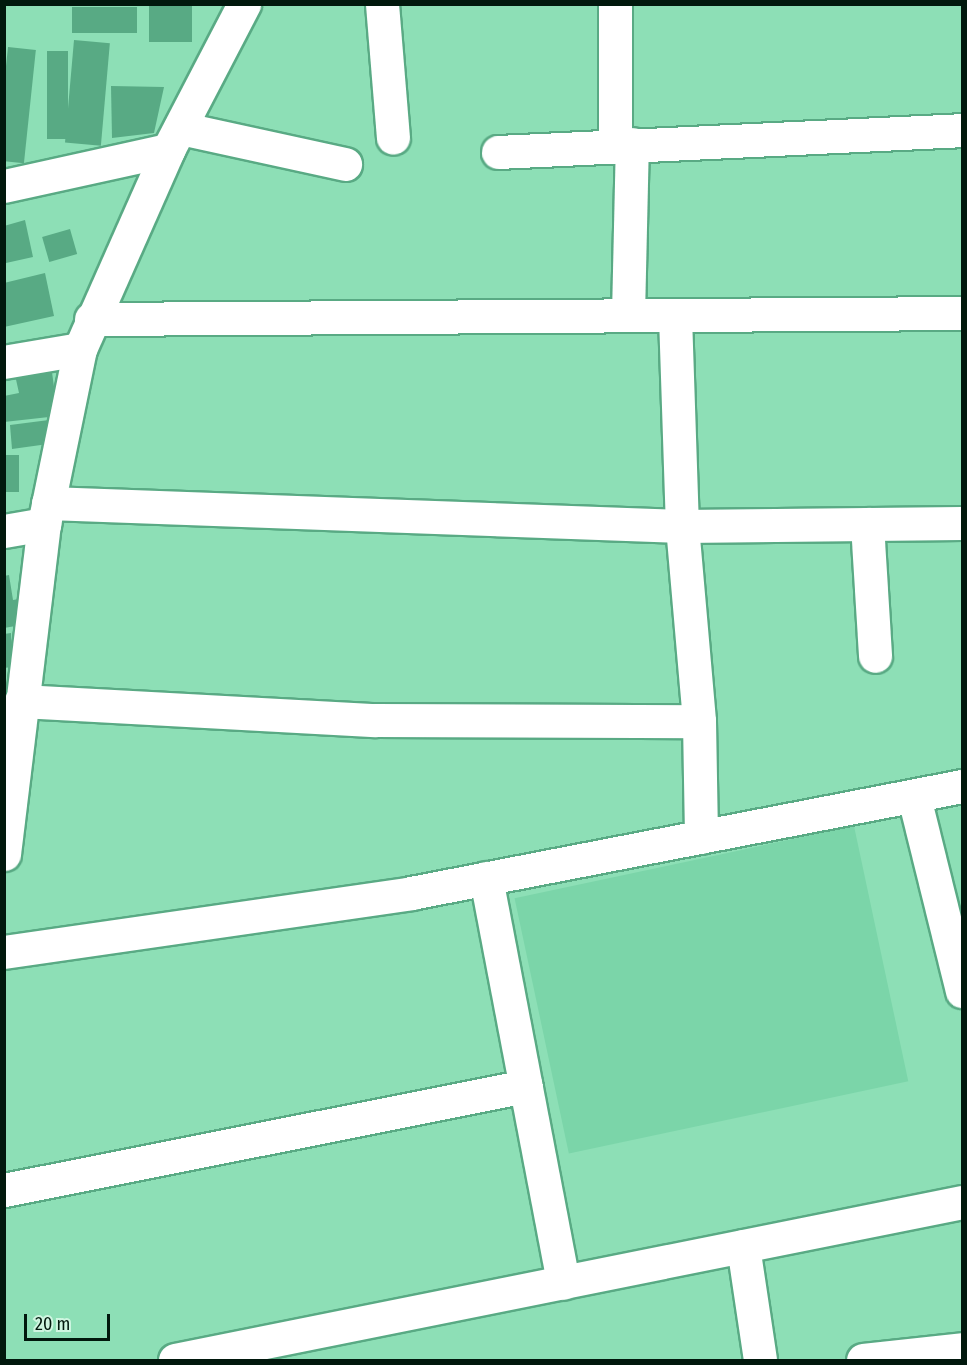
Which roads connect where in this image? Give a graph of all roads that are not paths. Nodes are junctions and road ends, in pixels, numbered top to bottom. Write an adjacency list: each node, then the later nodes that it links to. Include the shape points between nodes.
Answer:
1 (244, 4): 6 (street)
2 (382, 4): 5 (street)
3 (615, 4): 7 (street)
4 (963, 130): 7 (street)
5 (393, 138)
6 (174, 139): 9 (street); 10 (street); 14 (street)
7 (623, 146): 8 (street); 12 (street)
8 (498, 152)
9 (345, 164)
10 (4, 186)
11 (963, 313): 13 (street)
12 (628, 315): 13 (street); 14 (street)
13 (675, 316): 20 (street)
14 (91, 319): 15 (street)
15 (80, 349): 16 (street); 17 (street)
16 (4, 362)
17 (46, 513): 20 (street); 21 (street); 23 (street)
18 (963, 523): 19 (street)
19 (867, 524): 20 (street); 22 (street)
20 (682, 526): 24 (street)
21 (4, 531)
22 (875, 656)
23 (15, 716): 24 (street); 28 (street)
24 (699, 722): 27 (street)
25 (963, 786): 26 (street)
26 (914, 797): 27 (street); 31 (street)
27 (701, 837): 29 (street)
28 (4, 854)
29 (486, 878): 30 (street); 32 (street)
30 (4, 952)
31 (962, 988)
32 (526, 1086): 33 (street); 36 (street)
33 (4, 1190)
34 (963, 1202): 35 (street)
35 (743, 1246): 36 (street); 39 (street)
36 (563, 1283): 38 (street)
37 (963, 1349): 40 (street)
38 (175, 1360)
39 (760, 1360)
40 (863, 1360)

